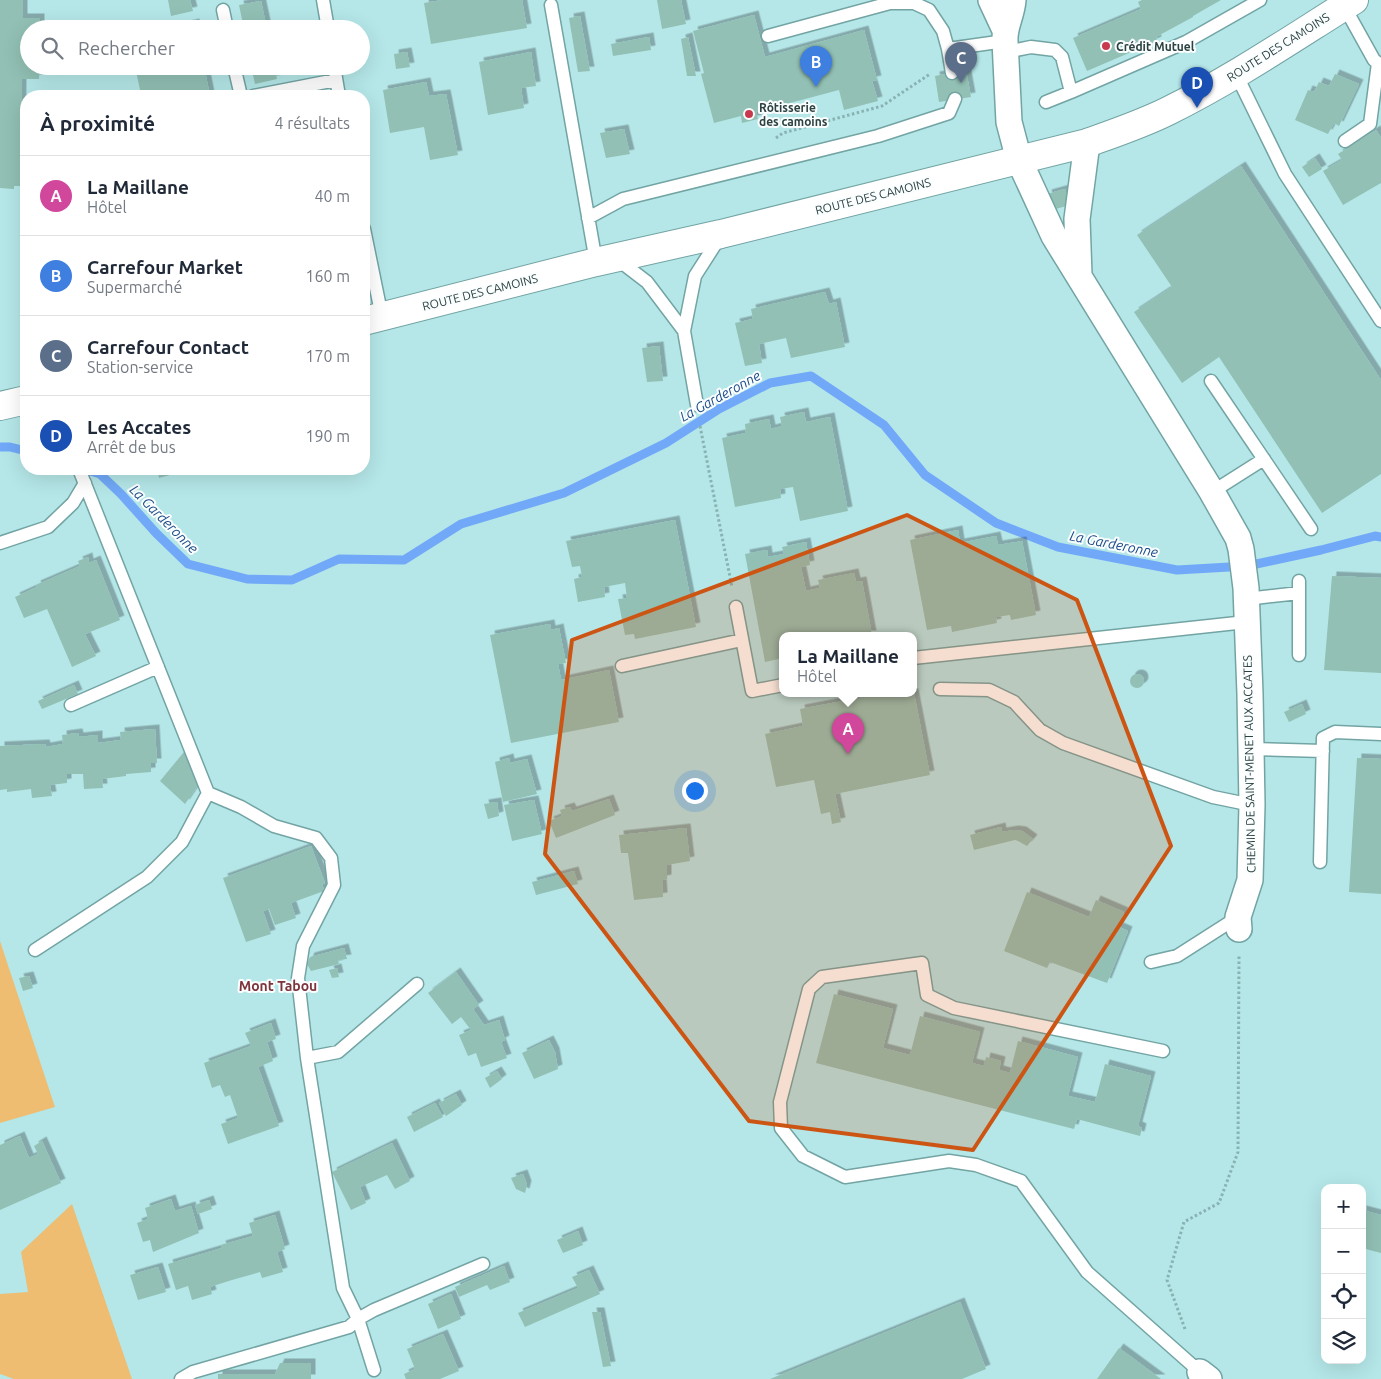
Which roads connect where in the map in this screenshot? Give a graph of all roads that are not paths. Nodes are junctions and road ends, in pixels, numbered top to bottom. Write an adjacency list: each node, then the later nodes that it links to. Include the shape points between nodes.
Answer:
1 (323, 0): 9 (lane)
2 (991, 0): 11 (street, CHEMIN DE SAINT-MENET AUX ACCATES)
3 (1013, 0): 11 (street, CHEMIN DE SAINT-MENET AUX ACCATES)
4 (1260, 0): 22 (lane, via 1186,42)
5 (1349, 3): 13 (lane, via 1374,60); 15 (main road, ROUTE DES CAMOINS)
6 (551, 5): 28 (lane)
7 (223, 10): 8 (lane)
8 (225, 20)
9 (326, 20)
10 (768, 36): 12 (lane, via 890,3 914,3 930,10 943,31)
11 (1005, 41): 12 (lane); 22 (lane, via 1055,50 1062,58); 27 (street, CHEMIN DE SAINT-MENET AUX ACCATES, via 1009,122)
12 (948, 49): 14 (lane)
13 (1380, 64): 25 (lane, via 1370,124)
14 (951, 68)
15 (1236, 74): 26 (main road, ROUTE DES CAMOINS, via 1168,111); 34 (lane, via 1285,174)
16 (236, 75): 19 (lane)
17 (335, 75): 18 (lane)
18 (336, 80): 20 (lane); 21 (lane)
19 (240, 90)
20 (284, 90)
21 (338, 90)
22 (1071, 92): 24 (lane)
23 (956, 99): 28 (lane, via 949,113 878,136 623,199)
24 (1046, 102)
25 (1345, 141)
26 (1087, 143): 27 (main road, ROUTE DES CAMOINS); 31 (street, CHEMIN DE SAINT-MENET AUX ACCATES, via 1077,219)
27 (1019, 160): 29 (main road, ROUTE DES CAMOINS); 31 (street, CHEMIN DE SAINT-MENET AUX ACCATES, via 1054,236)
28 (588, 218): 30 (lane)
29 (721, 234): 30 (main road, ROUTE DES CAMOINS); 35 (lane, via 696,276)
30 (606, 260): 33 (main road, ROUTE DES CAMOINS); 35 (lane, via 647,282)
31 (1079, 275): 43 (street, CHEMIN DE SAINT-MENET AUX ACCATES)
32 (370, 289): 33 (lane)
33 (373, 319)
34 (1381, 321)
35 (684, 331): 38 (lane)
36 (1211, 381): 40 (lane)
37 (20, 401): 39 (main road)
38 (696, 405)
39 (0, 406)
40 (1264, 459): 43 (lane); 44 (lane)
41 (82, 475): 42 (lane)
42 (85, 483): 45 (lane, via 73,503 48,527); 52 (lane)
43 (1212, 492): 46 (street, CHEMIN DE SAINT-MENET AUX ACCATES, via 1238,538)
44 (1311, 530)
45 (0, 544)
46 (1246, 603): 49 (lane, via 1299,587); 50 (lane); 57 (street, CHEMIN DE SAINT-MENET AUX ACCATES)
47 (736, 607): 48 (lane)
48 (742, 640): 51 (lane); 53 (lane, via 752,691)
49 (1299, 655)
50 (917, 657)
51 (622, 666)
52 (158, 667): 55 (lane); 59 (lane)
53 (779, 686)
54 (940, 689): 60 (lane, via 989,690 1014,702 1040,730 1063,744 1213,797)
55 (71, 705)
56 (1381, 734): 58 (lane, via 1335,732 1323,738)
57 (1251, 749): 58 (lane); 60 (street, CHEMIN DE SAINT-MENET AUX ACCATES)
58 (1323, 751): 61 (lane)
59 (208, 793): 63 (lane, via 182,842 147,877); 67 (lane, via 274,826 316,838 331,858 334,885 303,946 298,978)
60 (1252, 805): 62 (street, CHEMIN DE SAINT-MENET AUX ACCATES, via 1250,880)
61 (1320, 862)
62 (1238, 923): 64 (lane, via 1177,956)
63 (35, 950)
64 (1151, 962)
65 (417, 984): 67 (lane, via 338,1052)
66 (1163, 1051): 71 (lane, via 954,1008 927,995 922,963 822,976 809,989 806,999 780,1102 781,1128 803,1156 845,1177 949,1161 976,1165 1021,1181 1086,1272)
67 (307, 1058): 69 (lane, via 342,1288)
68 (483, 1264): 69 (lane)
69 (358, 1319): 70 (lane); 72 (lane, via 349,1327 193,1372)
70 (374, 1370)
71 (1205, 1376)
72 (181, 1379)

